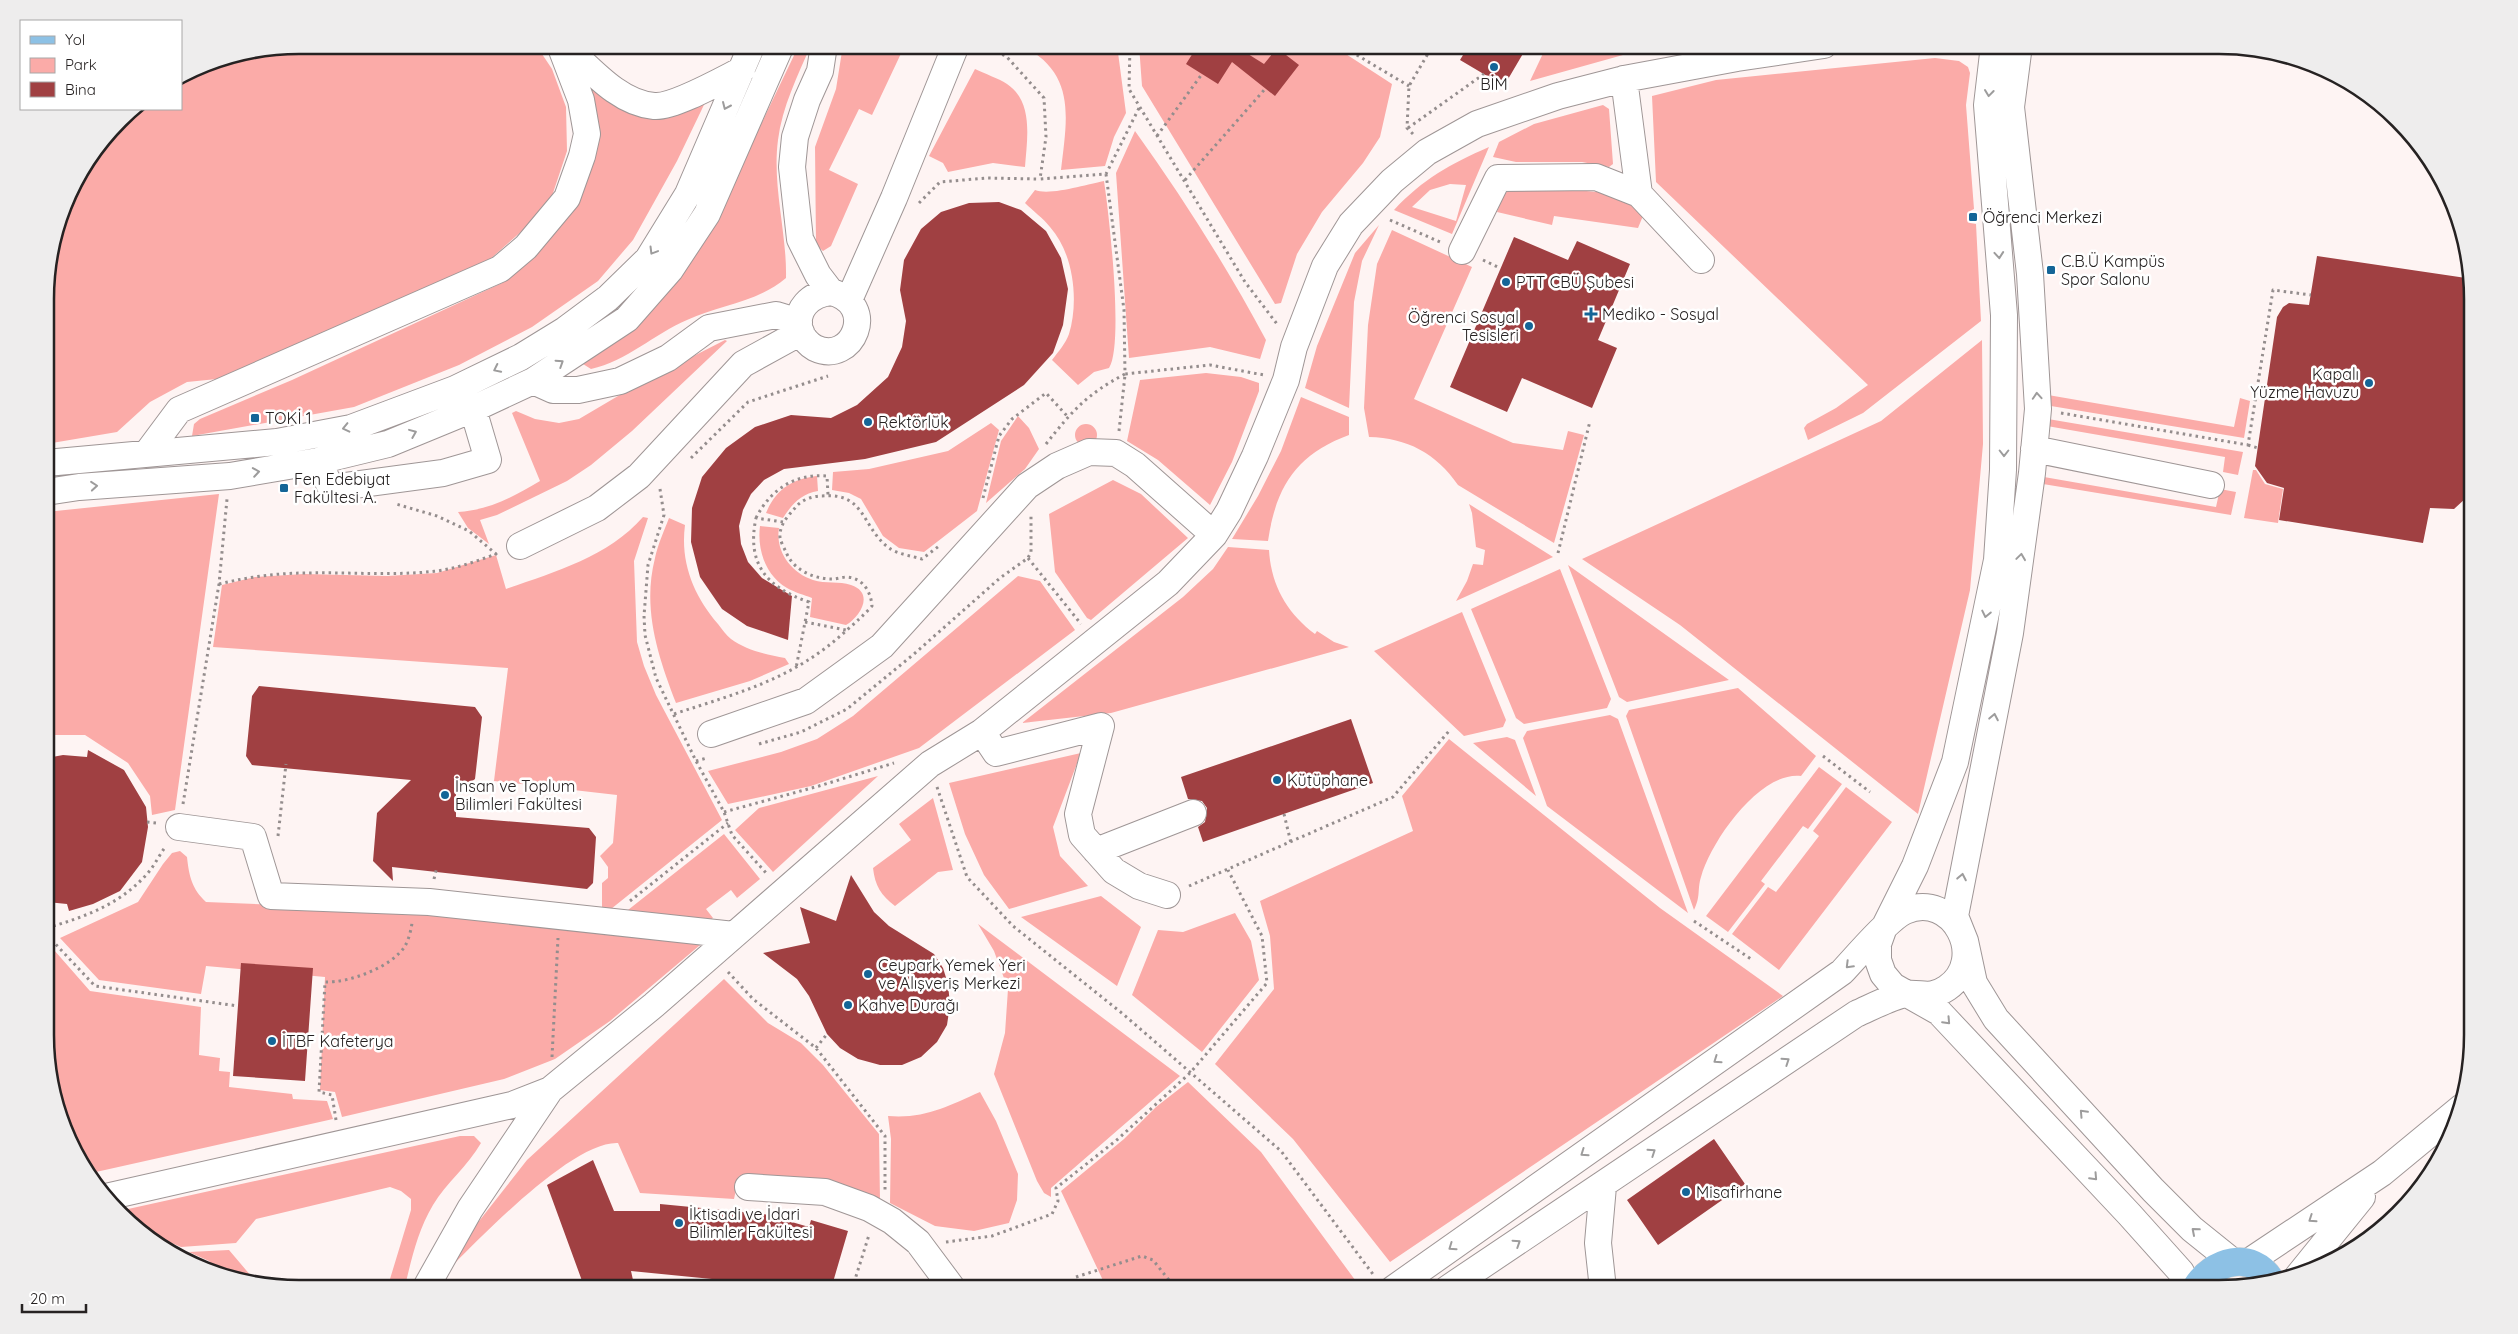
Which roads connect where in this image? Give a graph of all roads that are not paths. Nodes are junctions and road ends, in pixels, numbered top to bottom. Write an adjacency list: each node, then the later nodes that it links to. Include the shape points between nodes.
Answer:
1 (563, 54): 20 (street, via 581,100 587,134 567,198 526,247 500,269 179,410)
2 (574, 54): 3 (street, via 621,95 656,107 704,90)
3 (744, 54)
4 (745, 54): 20 (street, one-way to 20, via 688,194 648,259 608,298 565,330 521,357 455,389 351,428 277,442)
5 (778, 54): 17 (street, one-way to 5, via 628,319 670,270 707,214)
6 (823, 54): 15 (street, via 820,71 795,137 792,167 800,239 818,274)
7 (952, 54): 15 (street, via 894,198)
8 (1764, 54): 11 (street)
9 (1993, 54): 33 (street, one-way to 33, via 1987,105 2004,315 2004,470 1997,560 1955,762 1915,866)
10 (2018, 54): 19 (street, one-way to 10, via 2038,409 2030,274 2011,107)
11 (1624, 79): 12 (street); 25 (street, via 1558,96 1476,124 1427,152 1392,181 1351,224 1325,266 1294,347 1286,380 1255,456)
12 (1639, 194): 13 (street, via 1596,177 1498,178); 14 (street)
13 (1452, 246)
14 (1701, 260)
15 (840, 296): 16 (street, via 811,298 800,313); 16 (street, via 855,309 857,324 846,345 829,351 820,350 805,340)
16 (800, 327): 17 (street, via 776,315 709,328 668,358 620,381 578,390 553,390); 26 (street, via 743,364 639,476 597,508)
17 (533, 381): 18 (street)
18 (473, 409): 21 (street, one-way to 18, via 388,444); 21 (street, via 488,460 443,473 331,488)
19 (2034, 449): 23 (street); 35 (street, one-way to 19, via 1955,916 2010,633)
20 (147, 453): 22 (street)
21 (318, 461): 24 (street, one-way to 21, via 230,476)
22 (54, 462)
23 (2211, 485)
24 (54, 491)
25 (1214, 535): 27 (street, via 1168,583); 28 (street, via 1135,465 1116,453 1089,452 1057,466 1027,486 882,646 806,701)
26 (520, 546)
27 (982, 732): 31 (street, via 996,753 1101,726 1078,814 1082,836); 34 (street, via 930,764)
28 (712, 734)
29 (1193, 813): 31 (street)
30 (179, 827): 34 (street, via 253,837 271,896 429,902)
31 (1096, 851): 32 (street, via 1114,871 1139,886)
32 (1167, 895)
33 (1883, 930): 35 (street, via 1893,918 1906,910 1920,907 1935,909 1949,916); 36 (street, via 1878,944 1878,960 1893,986); 48 (street, one-way to 48, via 1842,972)
34 (734, 935): 37 (street)
35 (1965, 940): 36 (street, via 1963,968 1956,980 1934,994); 43 (street, one-way to 35, via 2192,1229 1996,1019 1974,984)
36 (1907, 994): 40 (street, one-way to 36, via 1856,1014); 51 (street, one-way to 51, via 1939,1012 2156,1244)
37 (550, 1090): 42 (street, via 512,1104); 46 (street, via 470,1209)
38 (2450, 1117): 39 (street)
39 (2382, 1173): 43 (street, one-way to 43); 44 (street)
40 (1603, 1186): 49 (street, one-way to 40); 50 (street, via 1598,1243)
41 (748, 1187): 47 (street, via 825,1192 880,1214 918,1242)
42 (114, 1195)
43 (2240, 1262): 45 (main road, via 2259,1269); 52 (main road, via 2210,1270)
44 (2307, 1264)
45 (2266, 1276)
46 (430, 1280)
47 (946, 1280)
48 (1392, 1280)
49 (1461, 1280)
50 (1602, 1280)
51 (2184, 1280)
52 (2202, 1280)

